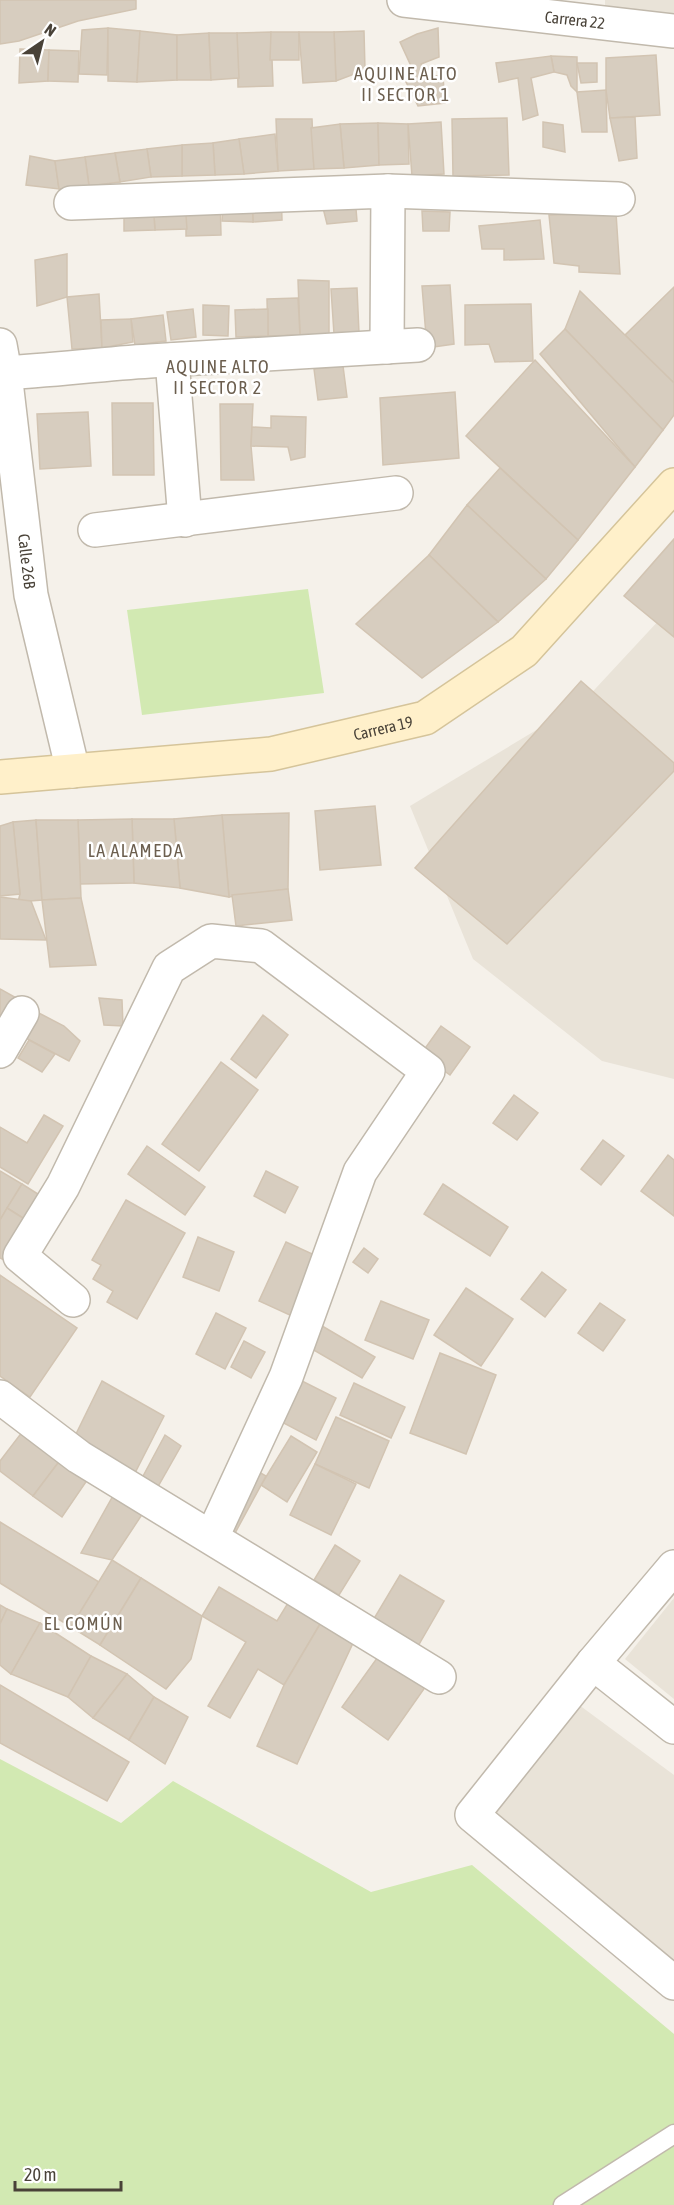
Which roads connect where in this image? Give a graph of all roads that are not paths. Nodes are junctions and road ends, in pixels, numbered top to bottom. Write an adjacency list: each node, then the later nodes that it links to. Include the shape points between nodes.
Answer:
1 (404, 0): 2 (street, Carrera 22)
2 (411, 0): 3 (street, Carrera 22)
3 (591, 11): 4 (street, Carrera 22)
4 (674, 31)
5 (388, 190): 6 (street); 7 (street); 8 (street, via 402,346)
6 (618, 200)
7 (71, 203)
8 (172, 360): 9 (street, via 38,372); 12 (street)
9 (2, 364): 14 (street, Calle 26B, via 31,596)
10 (674, 485): 14 (street, Carrera 19, via 524,651 425,718 271,753)
11 (396, 493): 12 (street)
12 (185, 520): 13 (street)
13 (95, 530)
14 (73, 771): 15 (street, Carrera 19)
15 (0, 777)
16 (22, 1013): 17 (street)
17 (0, 1051)
18 (73, 1300): 20 (street, via 20,1256 63,1186 169,968 211,942 261,946 428,1071 360,1172 286,1377)
19 (0, 1397): 20 (street, via 79,1457)
20 (212, 1537): 23 (street)
21 (674, 1567): 22 (street)
22 (593, 1664): 24 (street); 25 (street, via 472,1815)
23 (439, 1677)
24 (674, 1727)
25 (674, 1983)
26 (674, 2134): 27 (lane)
27 (563, 2205)

